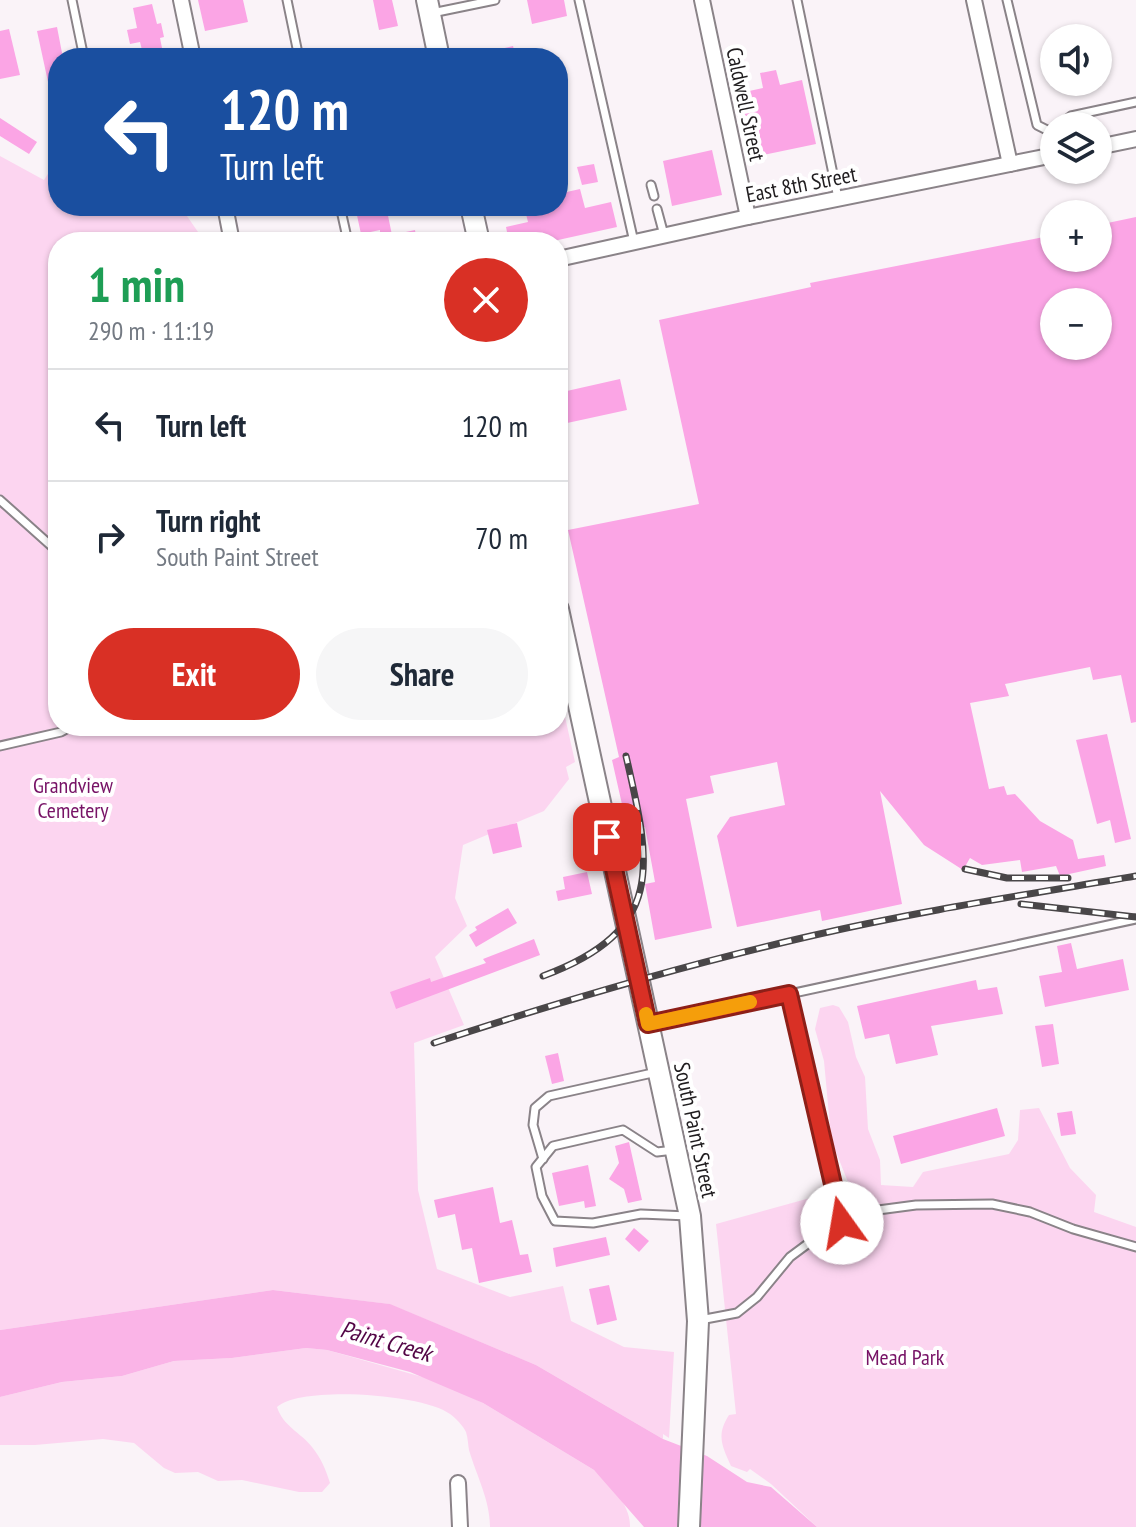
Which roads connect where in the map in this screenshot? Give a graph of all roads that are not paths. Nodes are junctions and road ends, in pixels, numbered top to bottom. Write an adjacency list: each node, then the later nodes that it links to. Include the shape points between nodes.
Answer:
1 (72, 0): 11 (lane)
2 (181, 0): 12 (street)
3 (287, 0): 13 (lane)
4 (495, 0): 10 (lane)
5 (579, 0): 28 (lane)
6 (702, 0): 26 (street, Caldwell Street)
7 (797, 0): 24 (lane)
8 (974, 0): 21 (street)
9 (1007, 0): 17 (lane)
10 (428, 6): 14 (main road)
11 (82, 48)
12 (191, 48)
13 (297, 48)
14 (437, 48)
15 (1136, 102): 16 (lane)
16 (1090, 112)
17 (1040, 126)
18 (1136, 139): 19 (street)
19 (1112, 144)
20 (1040, 158): 21 (street, East 8th Street)
21 (1010, 164): 24 (street, East 8th Street)
22 (651, 185): 23 (lane)
23 (654, 196)
24 (838, 198): 26 (street, East 8th Street)
25 (657, 209): 27 (lane)
26 (748, 217): 27 (street, East 8th Street)
27 (664, 235): 28 (street, East 8th Street)
28 (634, 242): 29 (street, East 8th Street)
29 (568, 257)
30 (0, 500): 31 (lane)
31 (48, 543)
32 (568, 655): 37 (main road, South Paint Street)
33 (48, 735): 34 (lane)
34 (0, 746)
35 (1136, 919): 36 (lane)
36 (789, 994): 37 (lane); 42 (lane)
37 (648, 1024): 38 (main road, South Paint Street)
38 (659, 1072): 39 (main road, South Paint Street); 40 (lane, via 549,1096 535,1108 533,1125)
39 (677, 1149): 40 (lane, via 657,1152 623,1130 553,1146); 41 (main road, South Paint Street)
40 (543, 1159): 41 (lane, via 536,1167 555,1221)
41 (690, 1216): 44 (main road, South Paint Street)
42 (842, 1223): 43 (lane, via 863,1212 916,1205 992,1204); 44 (lane, via 790,1257 737,1313)
43 (1136, 1247)
44 (698, 1321): 47 (main road, South Paint Street)
45 (458, 1483): 46 (street)
46 (460, 1527)
47 (689, 1527)

